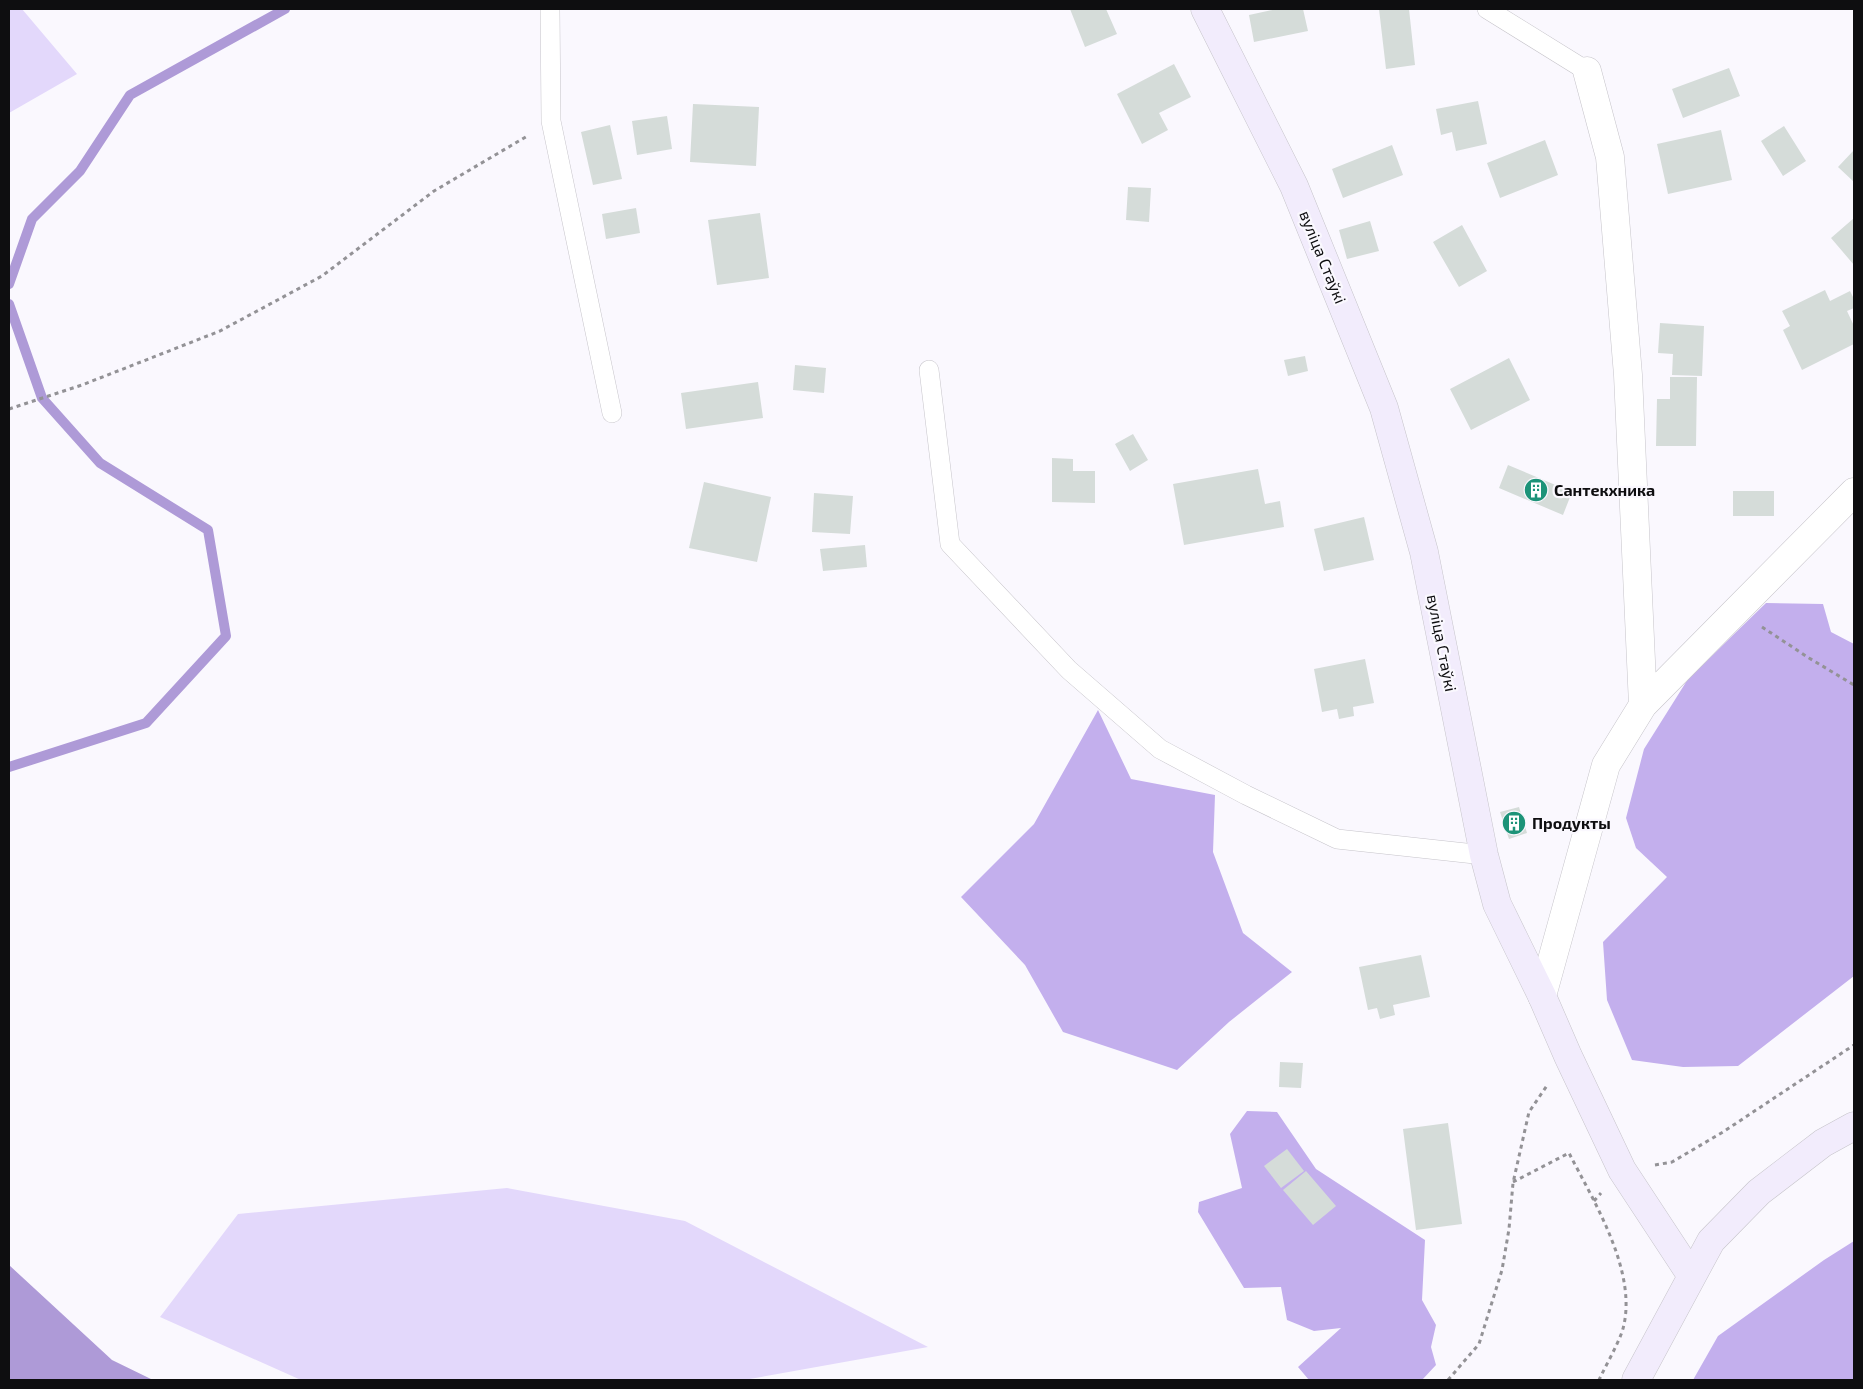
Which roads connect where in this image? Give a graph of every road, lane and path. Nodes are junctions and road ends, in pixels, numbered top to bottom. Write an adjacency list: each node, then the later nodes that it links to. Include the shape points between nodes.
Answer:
1 (550, 9): 5 (lane)
2 (1205, 9): 13 (street, вуліца Стаўкі, via 1294,186 1384,408 1424,552)
3 (1487, 9): 4 (lane)
4 (1587, 71): 12 (street, via 1610,157 1628,375)
5 (551, 121): 7 (path, via 434,191 305,286 220,331 82,385); 8 (lane)
6 (929, 370): 13 (lane, via 950,544 1076,676 1160,749 1337,839)
7 (9, 409)
8 (612, 413)
9 (1854, 492): 10 (street)
10 (1736, 611): 11 (path); 12 (street)
11 (1854, 685)
12 (1643, 705): 14 (street, via 1606,765)
13 (1484, 855): 14 (street, вуліца Стаўкі, via 1497,904)
14 (1542, 996): 16 (street, вуліца Стаўкі)
15 (1854, 1045): 18 (path, via 1672,1162)
16 (1568, 1056): 18 (street, вуліца Стаўкі); 19 (path, via 1529,1112)
17 (1854, 1126): 21 (street, via 1823,1143 1759,1192 1711,1241)
18 (1622, 1170): 20 (path); 21 (street, вуліца Стаўкі)
19 (1513, 1183): 20 (path, via 1569,1153); 22 (path, via 1502,1270 1479,1344)
20 (1594, 1201): 23 (path, via 1618,1258 1626,1306 1622,1332)
21 (1691, 1275): 24 (street)
22 (1448, 1380)
23 (1599, 1380)
24 (1636, 1380)

